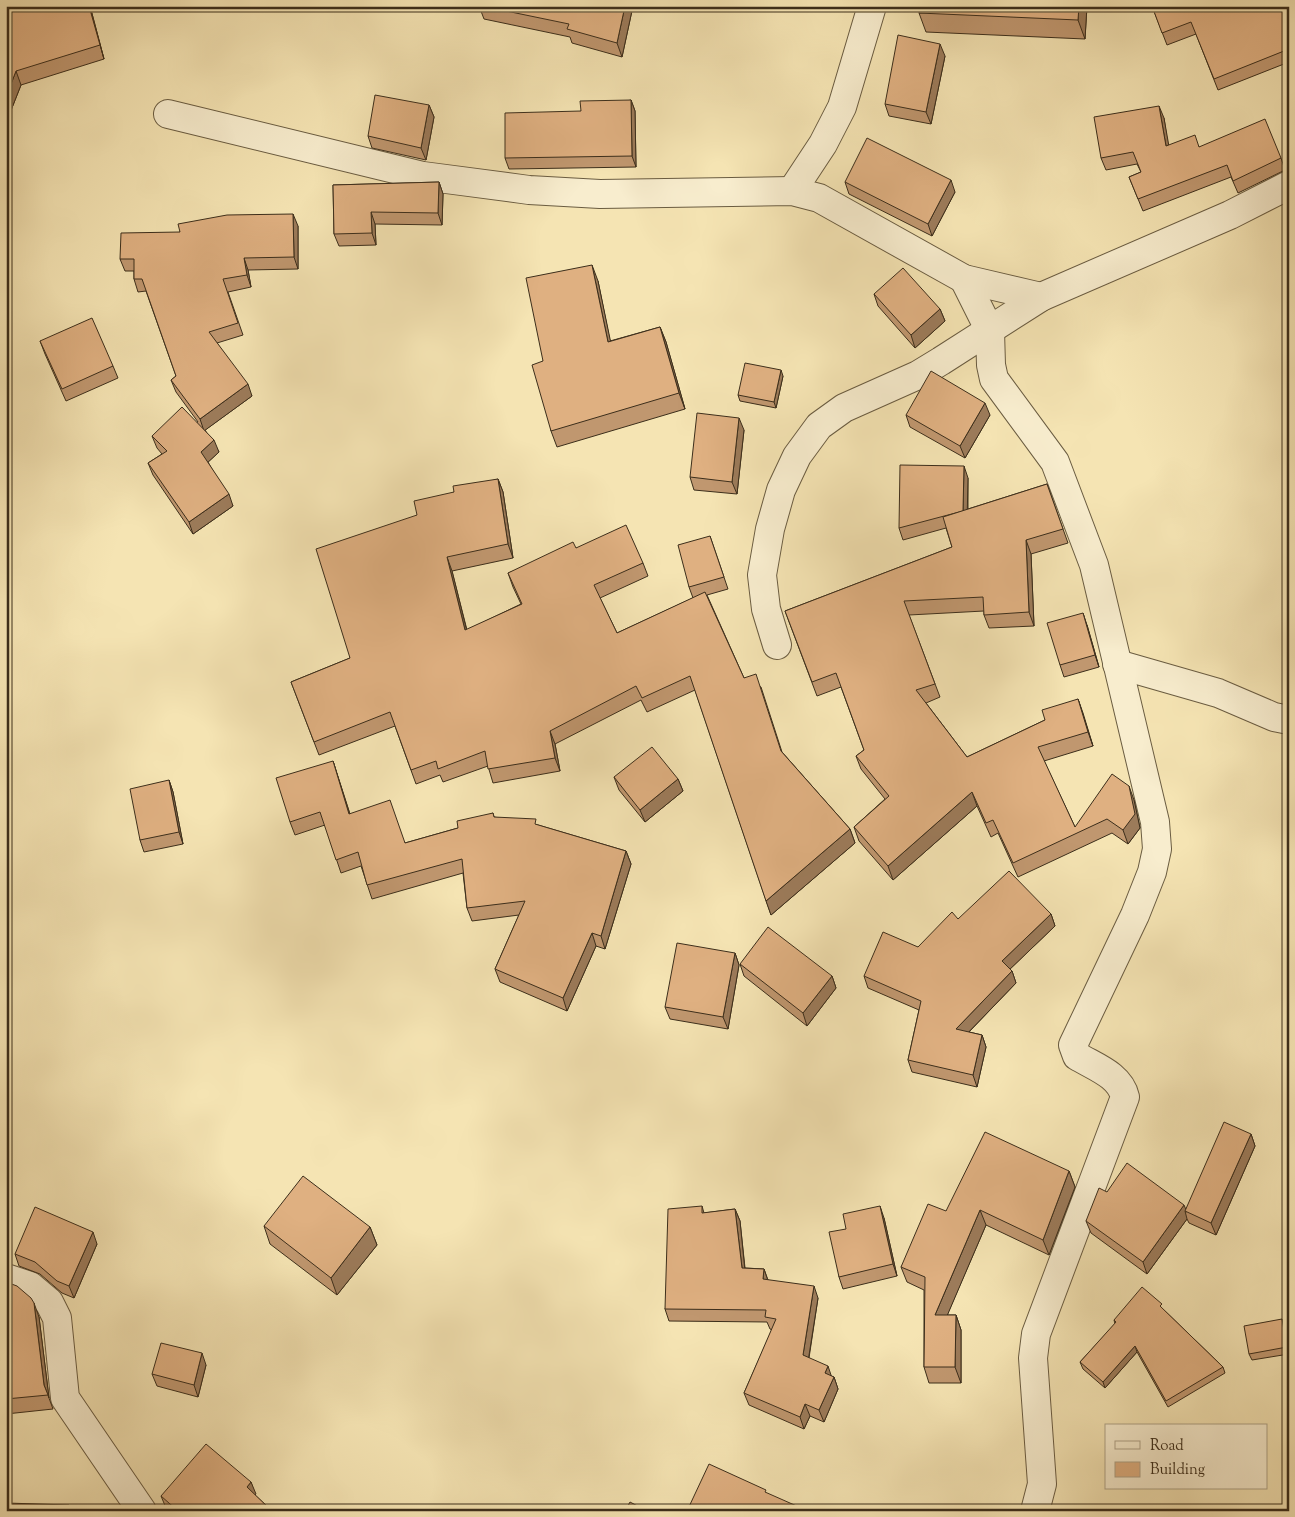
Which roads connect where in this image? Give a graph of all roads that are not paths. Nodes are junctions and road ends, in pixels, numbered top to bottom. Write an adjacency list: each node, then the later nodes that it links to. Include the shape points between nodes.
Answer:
1 (872, 6): 4 (street, via 842,107 823,144)
2 (168, 114): 4 (street, via 423,176 529,190 600,194)
3 (1289, 185): 6 (street, via 1230,215)
4 (792, 191): 5 (street, via 819,198)
5 (964, 279): 6 (street); 7 (street)
6 (1041, 297): 7 (street)
7 (990, 331): 8 (street, via 918,374 844,408 819,426 797,456 780,490 762,576 766,609); 9 (street, via 994,379 1055,462 1094,565)
8 (777, 645)
9 (1117, 664): 10 (street, via 1218,694); 13 (street, via 1155,822 1157,848 1152,872 1135,915 1073,1045 1077,1056 1115,1078 1124,1097 1036,1334 1033,1358 1042,1484)
10 (1289, 720)
11 (6, 1278): 12 (street, via 30,1286 49,1302 57,1318 65,1398)
12 (142, 1511)
13 (1035, 1511)

